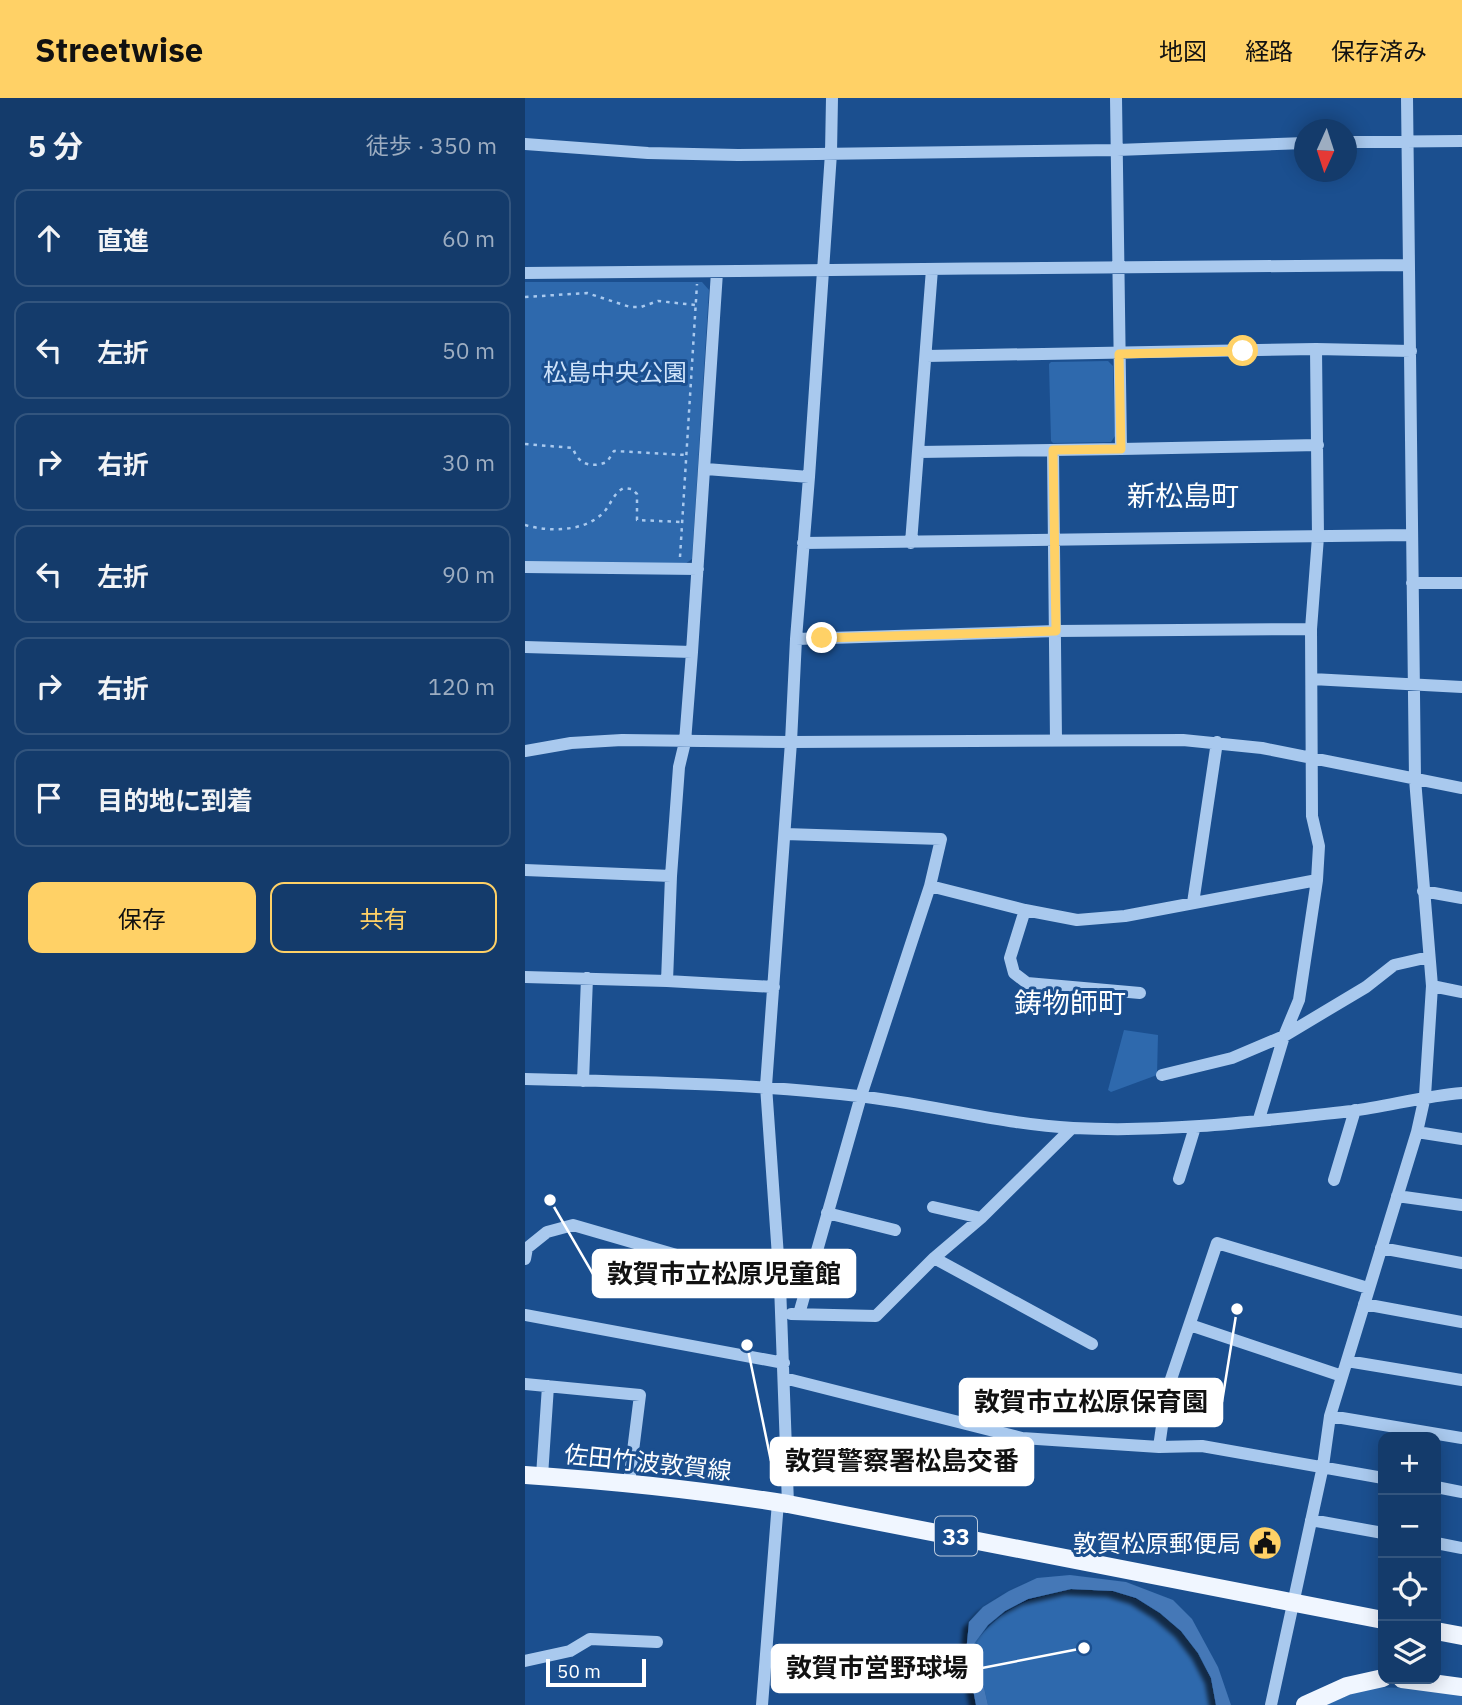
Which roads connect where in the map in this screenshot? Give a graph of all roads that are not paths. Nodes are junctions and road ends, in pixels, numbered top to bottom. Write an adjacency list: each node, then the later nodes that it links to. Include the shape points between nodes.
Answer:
1 (832, 98): 10 (street)
2 (1116, 98): 9 (street)
3 (1407, 98): 4 (street)
4 (1407, 140): 5 (street); 6 (street); 11 (street)
5 (1462, 141)
6 (1357, 142)
7 (525, 144): 10 (street, via 661,154)
8 (1294, 144): 9 (street)
9 (1117, 150): 10 (street); 12 (street)
10 (831, 153): 15 (street)
11 (1409, 265): 12 (street); 18 (street)
12 (1119, 266): 13 (street); 19 (street)
13 (932, 269): 15 (street); 20 (street)
14 (717, 272): 15 (street); 16 (street); 25 (street)
15 (822, 272): 26 (street)
16 (525, 274)
17 (1316, 349): 18 (street); 19 (street); 21 (street)
18 (1411, 351): 27 (street)
19 (1119, 354): 20 (street); 22 (street)
20 (926, 356): 24 (street)
21 (1318, 445): 22 (street); 28 (street)
22 (1121, 449): 23 (street)
23 (1053, 450): 24 (street); 29 (street)
24 (919, 452): 31 (street)
25 (706, 468): 26 (street); 33 (street)
26 (809, 477): 30 (street)
27 (1411, 535): 28 (street); 34 (street)
28 (1318, 537): 29 (street); 36 (street)
29 (1053, 539): 31 (street); 37 (street)
30 (803, 543): 31 (street); 38 (street)
31 (911, 543)
32 (525, 567): 33 (street)
33 (698, 569): 40 (street)
34 (1412, 583): 35 (street); 42 (street)
35 (1462, 583)
36 (1311, 629): 37 (street); 41 (street)
37 (1056, 631): 38 (street); 44 (street)
38 (796, 639): 46 (street)
39 (525, 647): 40 (street)
40 (692, 652): 45 (street)
41 (1312, 679): 42 (street); 49 (street)
42 (1413, 685): 43 (street); 50 (street)
43 (1462, 687)
44 (1056, 740): 46 (street); 47 (street)
45 (685, 742): 46 (street); 48 (street, via 622,740); 54 (street)
46 (792, 742): 52 (street)
47 (1217, 742): 49 (street); 59 (street)
48 (525, 751)
49 (1312, 758): 50 (street); 55 (street)
50 (1415, 779): 51 (street); 57 (street)
51 (1462, 788)
52 (785, 834): 56 (street, via 941,839); 66 (street)
53 (525, 870): 54 (street)
54 (671, 876): 64 (street)
55 (1317, 880): 59 (street); 69 (street, via 1299,1000)
56 (930, 886): 60 (street); 75 (street)
57 (1423, 891): 58 (street); 61 (street)
58 (1462, 898)
59 (1193, 903): 60 (street, via 1077,920)
60 (1025, 910): 68 (street, via 1010,958 1014,973 1027,983)
61 (1429, 957): 65 (street); 69 (street, via 1394,965)
62 (525, 977): 63 (street)
63 (587, 978): 64 (street); 72 (street)
64 (667, 981): 66 (street)
65 (1432, 986): 67 (street); 76 (street)
66 (774, 987): 73 (street)
67 (1462, 992)
68 (1140, 993)
69 (1284, 1036): 70 (street, via 1232,1058); 78 (street)
70 (1162, 1076)
71 (525, 1079): 72 (street)
72 (583, 1081): 73 (street)
73 (766, 1086): 75 (street); 95 (street)
74 (1462, 1093): 76 (street)
75 (861, 1096): 80 (street); 88 (street)
76 (1425, 1096): 77 (street); 81 (street)
77 (1355, 1110): 78 (street); 84 (street)
78 (1259, 1119): 79 (street)
79 (1195, 1127): 80 (street); 83 (street)
80 (1072, 1128): 89 (street)
81 (1417, 1132): 82 (street); 85 (street)
82 (1462, 1139)
83 (1179, 1179)
84 (1334, 1180)
85 (1397, 1196): 86 (street); 91 (street)
86 (1462, 1205)
87 (933, 1207): 89 (street)
88 (827, 1213): 90 (street); 99 (street)
89 (981, 1218): 92 (street)
90 (895, 1230)
91 (1381, 1248): 94 (street); 96 (street)
92 (934, 1258): 99 (street, via 876,1316); 103 (street)
93 (525, 1259): 95 (street, via 527,1248 547,1232 573,1225)
94 (1462, 1264)
95 (780, 1285): 98 (street)
96 (1368, 1288): 97 (street); 102 (street, via 1217,1243)
97 (1364, 1304): 101 (street); 104 (street)
98 (781, 1314): 99 (street); 105 (street)
99 (799, 1314)
100 (525, 1315): 105 (street)
101 (1462, 1322)
102 (1189, 1325): 106 (street); 113 (street, via 1167,1391)
103 (1091, 1344)
104 (1347, 1360): 106 (street); 108 (street)
105 (783, 1363): 107 (street)
106 (1342, 1376): 111 (street)
107 (784, 1378): 113 (street, via 1023,1438); 120 (street)
108 (1462, 1380)
109 (525, 1384): 110 (street)
110 (548, 1386): 115 (street); 117 (street, via 640,1395)
111 (1330, 1416): 112 (street); 114 (street)
112 (1462, 1437)
113 (1159, 1447): 114 (street, via 1202,1446)
114 (1323, 1466): 116 (street); 121 (street)
115 (534, 1476): 117 (main road, 佐田竹波敦賀線 / 33)
116 (1378, 1477)
117 (629, 1483): 120 (main road, 佐田竹波敦賀線 / 33)
118 (1441, 1488): 119 (street)
119 (1462, 1492)
120 (783, 1503): 125 (main road, 佐田竹波敦賀線 / 33); 134 (street)
121 (1311, 1520): 122 (street); 125 (street)
122 (1378, 1533)
123 (1441, 1544): 124 (street)
124 (1462, 1548)
125 (1295, 1602): 126 (main road, 佐田竹波敦賀線 / 33); 135 (street)
126 (1378, 1619)
127 (1441, 1631): 128 (main road)
128 (1462, 1636)
129 (657, 1642): 130 (street, via 590,1639 570,1651)
130 (525, 1661)
131 (1378, 1679): 136 (main road, via 1347,1686)
132 (1440, 1684): 133 (main road)
133 (1462, 1687)
134 (762, 1705)
135 (1271, 1705)
136 (1305, 1705)

